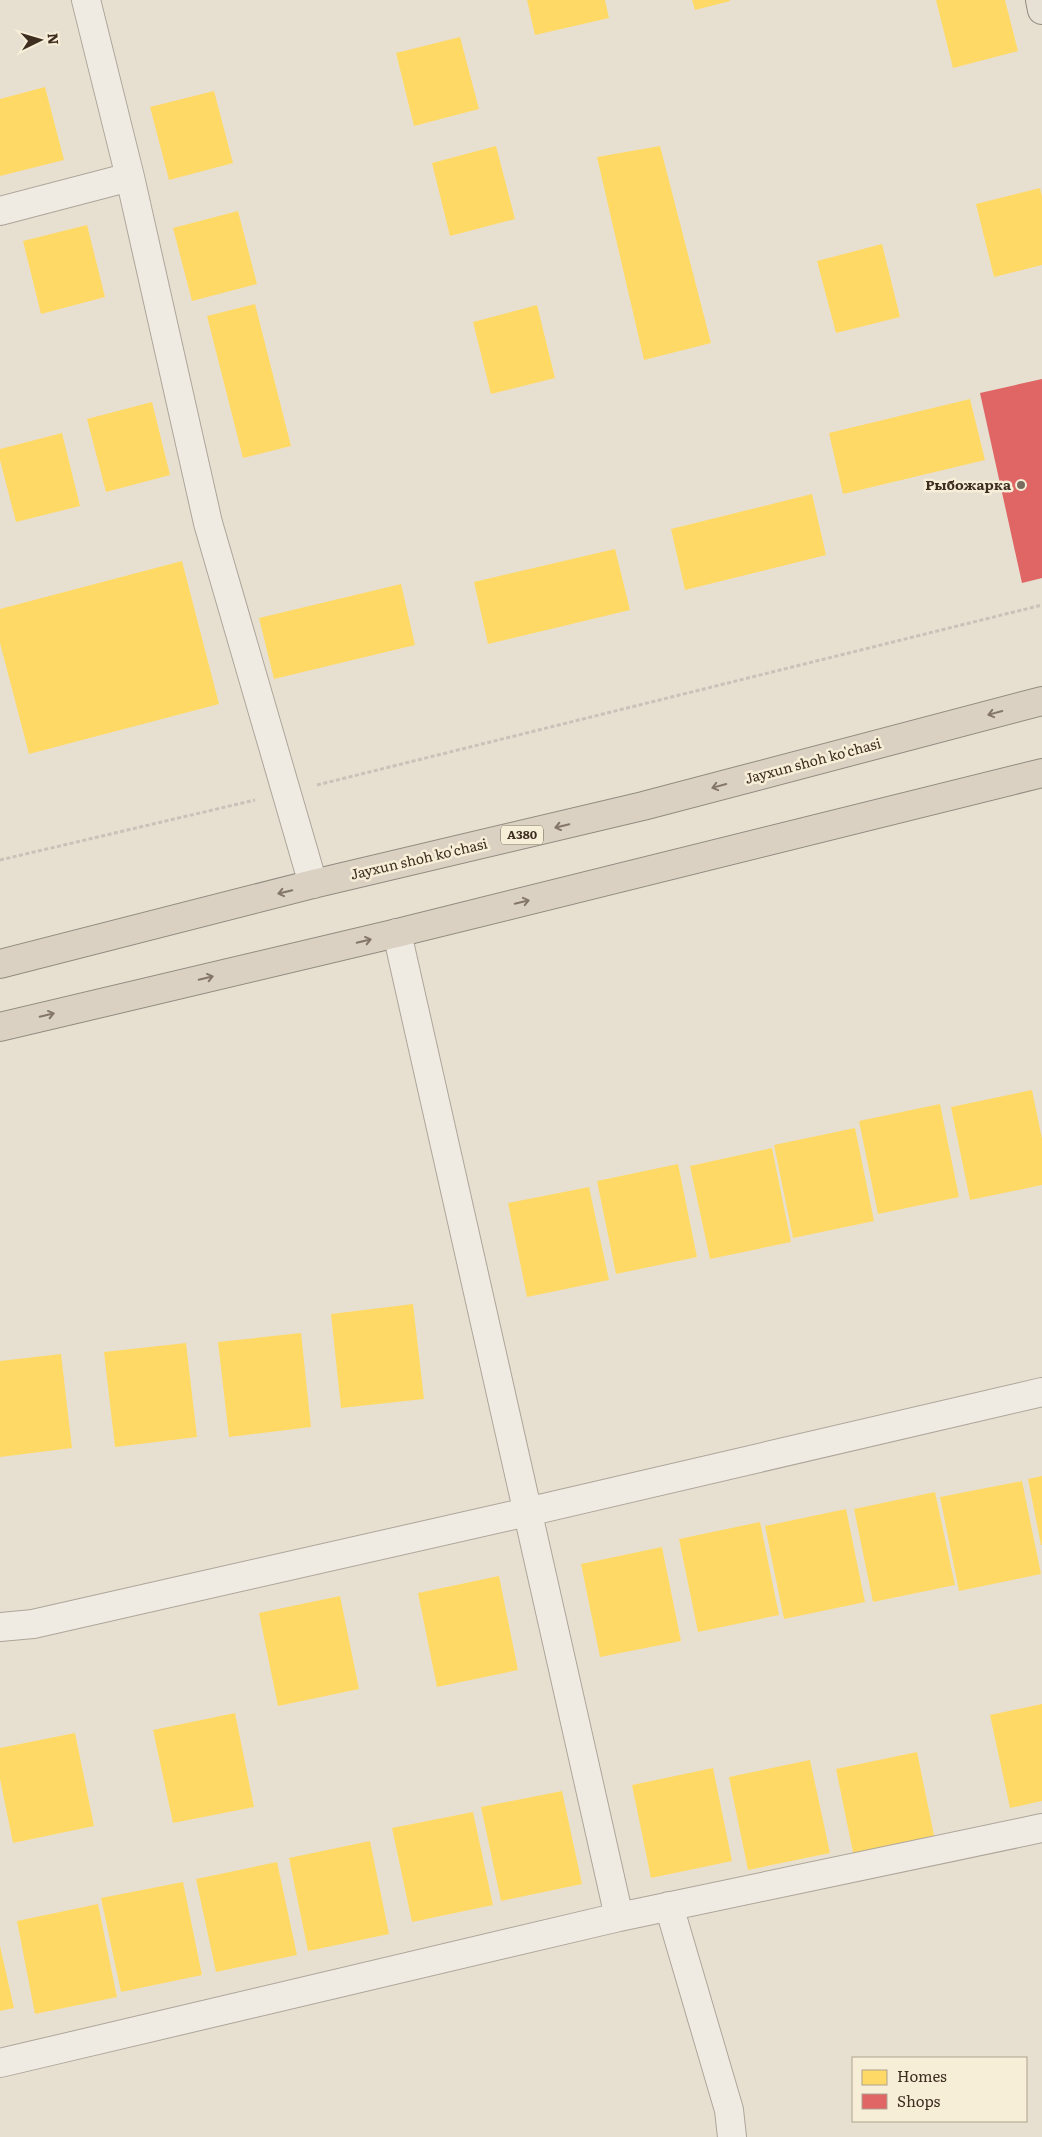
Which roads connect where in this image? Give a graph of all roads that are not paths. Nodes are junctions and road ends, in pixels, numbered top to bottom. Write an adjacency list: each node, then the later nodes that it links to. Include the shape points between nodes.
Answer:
1 (86, 0): 4 (street)
2 (1040, 0): 3 (main road)
3 (1042, 10)
4 (130, 177): 5 (street); 8 (street, via 208,523)
5 (0, 211)
6 (1042, 701): 8 (highway, Jayxun shoh ko'chasi / A380, one-way to 8, via 643,806)
7 (1042, 774): 9 (highway, one-way to 7)
8 (313, 884): 10 (highway, Jayxun shoh ko'chasi / A380, one-way to 10)
9 (397, 933): 11 (highway, one-way to 9); 13 (street)
10 (0, 964)
11 (0, 1026)
12 (1042, 1392): 13 (street)
13 (528, 1512): 14 (street, via 33,1624); 17 (street)
14 (0, 1627)
15 (1042, 1828): 16 (street)
16 (669, 1906): 17 (street); 19 (street, via 729,2110)
17 (618, 1917): 18 (street)
18 (0, 2063)
19 (732, 2137)

